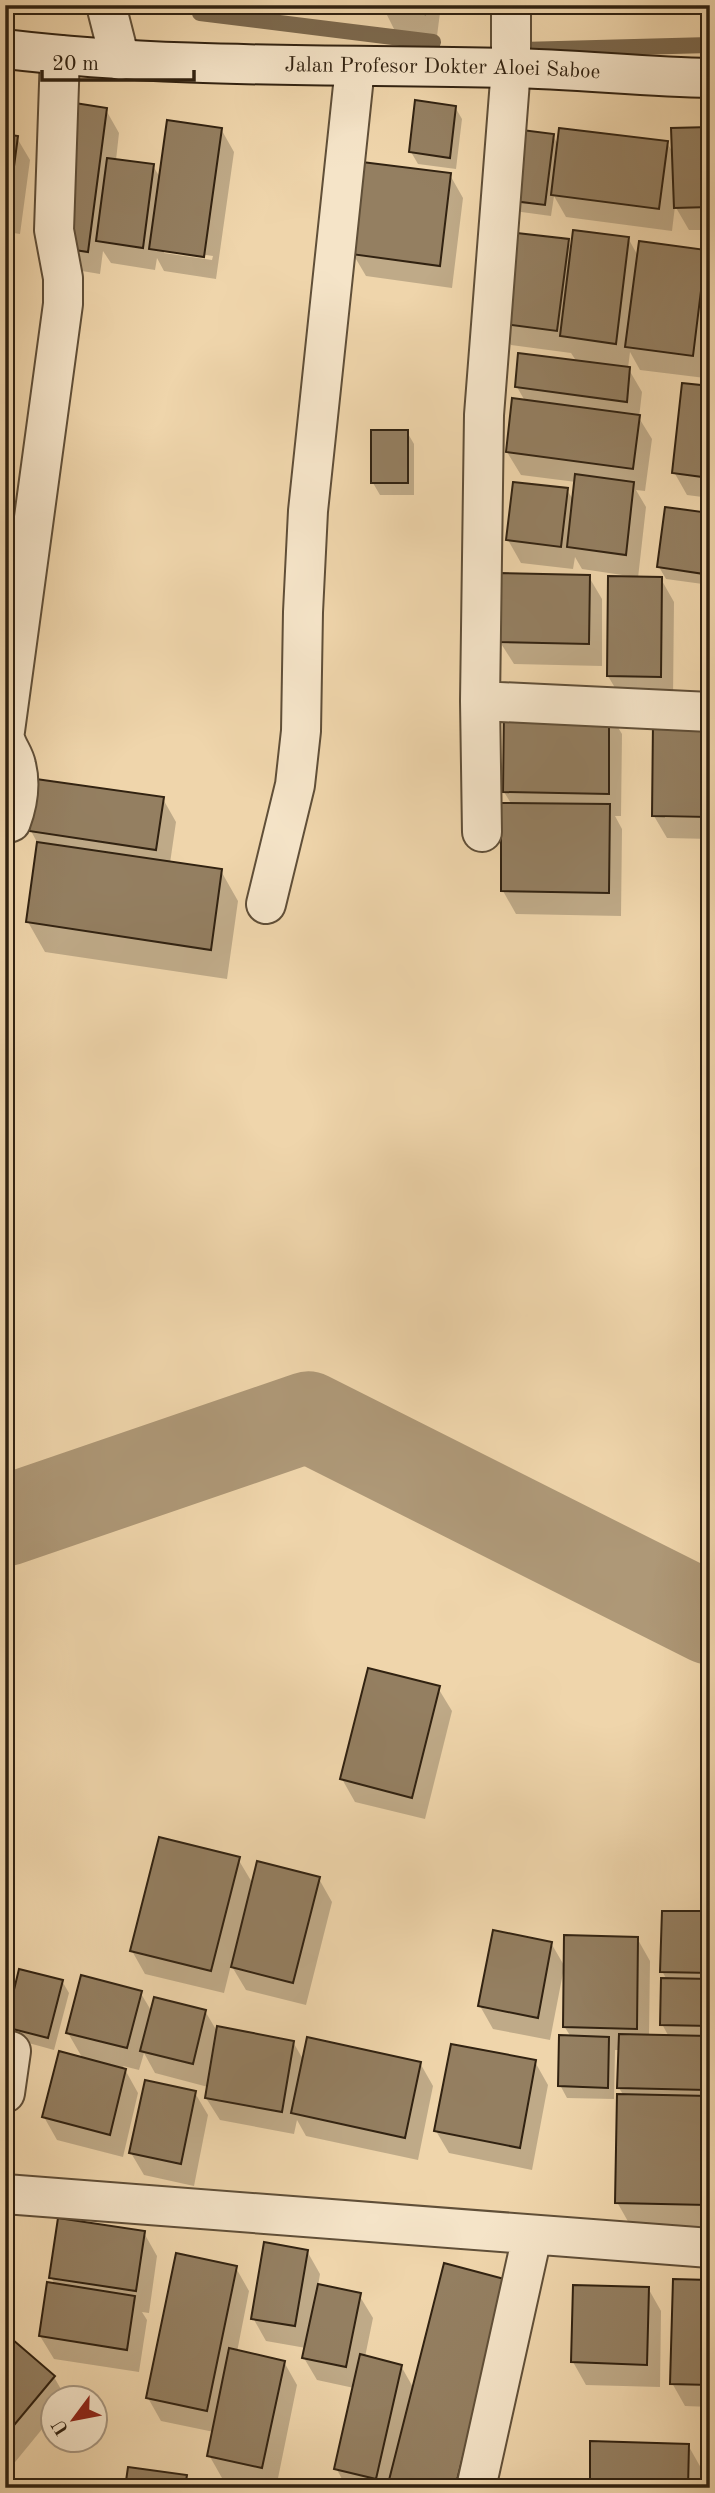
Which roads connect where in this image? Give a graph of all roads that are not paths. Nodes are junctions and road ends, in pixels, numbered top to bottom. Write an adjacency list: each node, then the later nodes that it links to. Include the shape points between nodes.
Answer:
1 (106, 5): 5 (street)
2 (511, 5): 7 (street)
3 (5, 49): 4 (street, Jalan Profesor Dokter Aloei Saboe)
4 (60, 55): 5 (street, Jalan Profesor Dokter Aloei Saboe); 11 (street, via 54,230 63,304)
5 (120, 60): 6 (street, Jalan Profesor Dokter Aloei Saboe)
6 (355, 67): 7 (street, Jalan Profesor Dokter Aloei Saboe); 15 (street, via 308,511 301,731 295,785)
7 (511, 68): 8 (street, Jalan Profesor Dokter Aloei Saboe); 9 (street, via 484,415)
8 (710, 78)
9 (480, 701): 10 (street); 14 (street)
10 (710, 712)
11 (5, 731)
12 (5, 738): 13 (street, via 16,762 19,788 11,822)
13 (5, 824)
14 (482, 832)
15 (267, 904)
16 (11, 2051): 17 (street)
17 (5, 2093)
18 (5, 2194): 19 (street)
19 (532, 2236): 20 (street); 21 (street)
20 (710, 2248)
21 (476, 2488)

